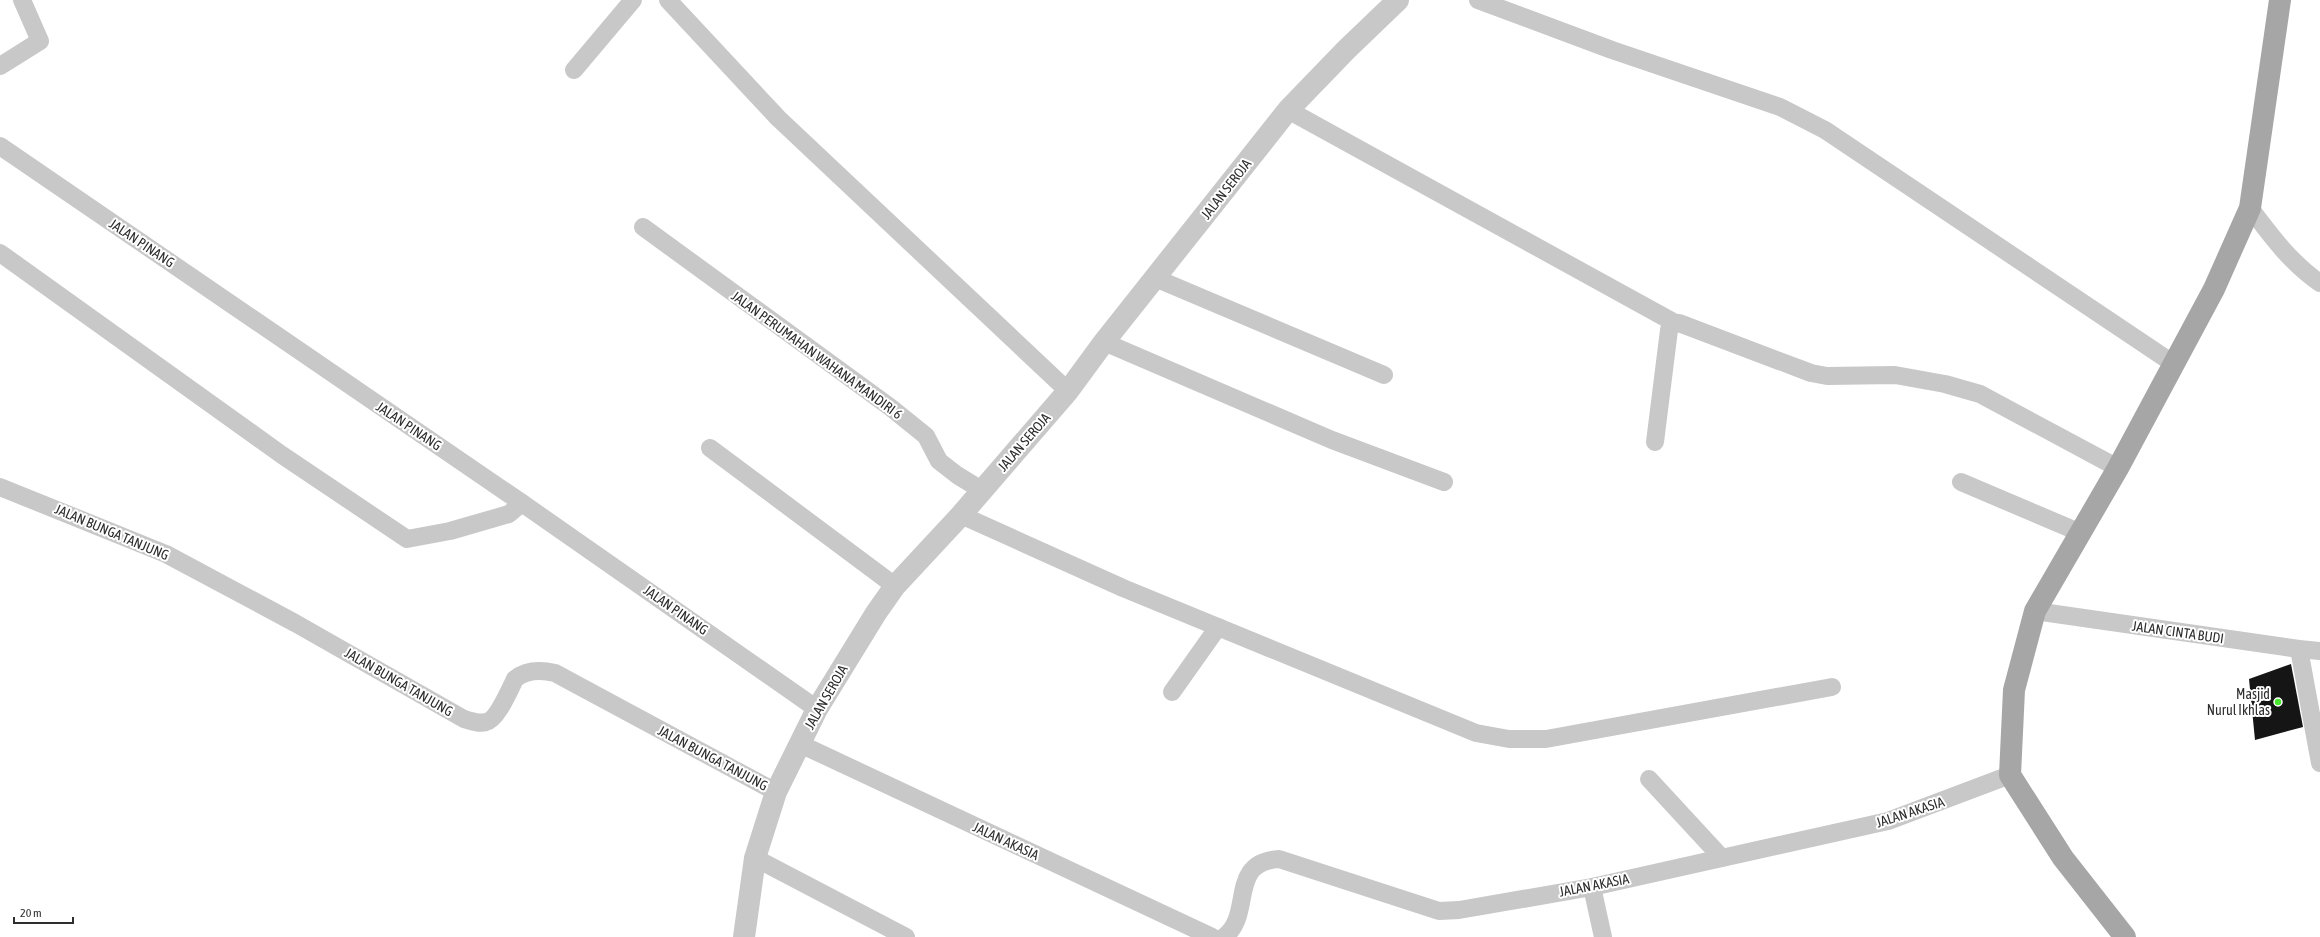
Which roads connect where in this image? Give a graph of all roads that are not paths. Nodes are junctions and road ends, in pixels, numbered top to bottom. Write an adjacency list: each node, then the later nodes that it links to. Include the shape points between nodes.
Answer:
1 (22, 0): 7 (street, via 40,41)
2 (633, 0): 8 (street)
3 (668, 0): 20 (street, via 778,118)
4 (1398, 0): 9 (street, JALAN SEROJA)
5 (1478, 0): 18 (street, via 1612,50 1780,107 1825,130)
6 (2280, 0): 11 (main road)
7 (0, 66)
8 (574, 70)
9 (1288, 110): 14 (street, JALAN SEROJA); 16 (street)
10 (2, 153): 28 (street, JALAN PINANG)
11 (2250, 208): 15 (street, via 2284,252); 18 (main road, via 2214,290)
12 (643, 227): 27 (street, JALAN PERUMAHAN WAHANA MANDIRI 6, via 890,407 926,436 939,461)
13 (0, 253): 28 (street, via 275,450 407,539 450,531 509,514)
14 (1155, 278): 17 (street, JALAN SEROJA); 19 (street)
15 (2320, 283)
16 (1675, 323): 21 (street, via 1669,330); 23 (street, via 1733,342 1811,373 1827,376 1895,375 1945,384 1980,394)
17 (1104, 342): 20 (street, JALAN SEROJA); 24 (street, via 1332,440)
18 (2174, 364): 23 (main road)
19 (1384, 375)
20 (1068, 390): 27 (street, JALAN SEROJA)
21 (1655, 442)
22 (710, 448): 31 (street)
23 (2118, 468): 30 (main road)
24 (1444, 482)
25 (1961, 482): 30 (street)
26 (0, 487): 43 (street, JALAN BUNGA TANJUNG, via 166,554 295,623 464,720 478,723 493,719 515,679 520,675 544,671 555,673)
27 (983, 491): 29 (street, JALAN SEROJA)
28 (522, 503): 38 (street, JALAN PINANG)
29 (961, 515): 31 (street, JALAN SEROJA); 33 (street, via 1123,588)
30 (2081, 533): 32 (main road)
31 (895, 586): 38 (street, JALAN SEROJA)
32 (2035, 611): 34 (street, JALAN CINTA BUDI); 41 (main road, via 2014,690)
33 (1218, 627): 36 (street, via 1476,733 1509,739 1546,739); 37 (street)
34 (2299, 649): 35 (street, JALAN CINTA BUDI); 40 (street)
35 (2320, 651)
36 (1832, 687)
37 (1172, 692)
38 (817, 709): 39 (street, JALAN SEROJA)
39 (800, 744): 43 (street, JALAN SEROJA); 49 (street, JALAN AKASIA)
40 (2320, 763)
41 (2010, 775): 45 (street, JALAN AKASIA, via 1888,821); 52 (main road, via 2063,858)
42 (1649, 779): 45 (street)
43 (776, 792): 44 (street, JALAN SEROJA)
44 (755, 858): 47 (street, JALAN SEROJA); 48 (street)
45 (1722, 858): 46 (street, JALAN AKASIA)
46 (1592, 887): 50 (street, JALAN AKASIA, via 1459,910 1439,911 1279,859 1266,860 1250,870 1232,930); 51 (street)
47 (744, 937)
48 (906, 937)
49 (1212, 937)
50 (1224, 937)
51 (1603, 937)
52 (2125, 937)

